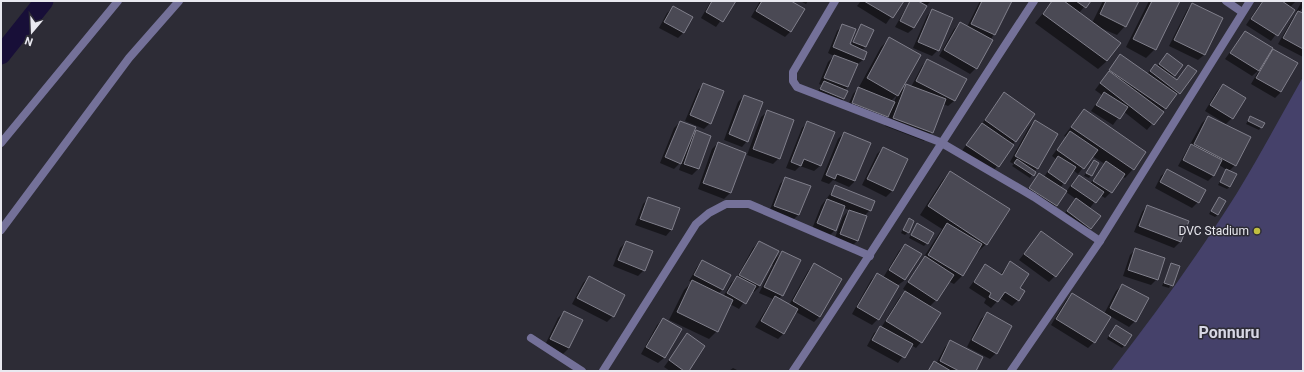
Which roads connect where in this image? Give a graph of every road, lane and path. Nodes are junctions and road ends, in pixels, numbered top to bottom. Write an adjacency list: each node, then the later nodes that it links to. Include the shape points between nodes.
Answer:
1 (118, 1): 9 (street)
2 (179, 1): 10 (street, via 129,58)
3 (835, 1): 8 (street, via 793,72 793,81 797,87)
4 (1034, 1): 8 (street)
5 (1226, 1): 7 (street)
6 (1250, 1): 7 (street)
7 (1242, 12): 11 (street)
8 (940, 142): 11 (street, via 1034,197); 12 (street)
9 (1, 143)
10 (1, 230)
11 (1100, 241): 17 (street)
12 (870, 256): 15 (street, via 749,204 726,204 696,224); 16 (street)
13 (531, 338): 14 (street)
14 (582, 371)
15 (603, 371)
16 (793, 371)
17 (1011, 371)

